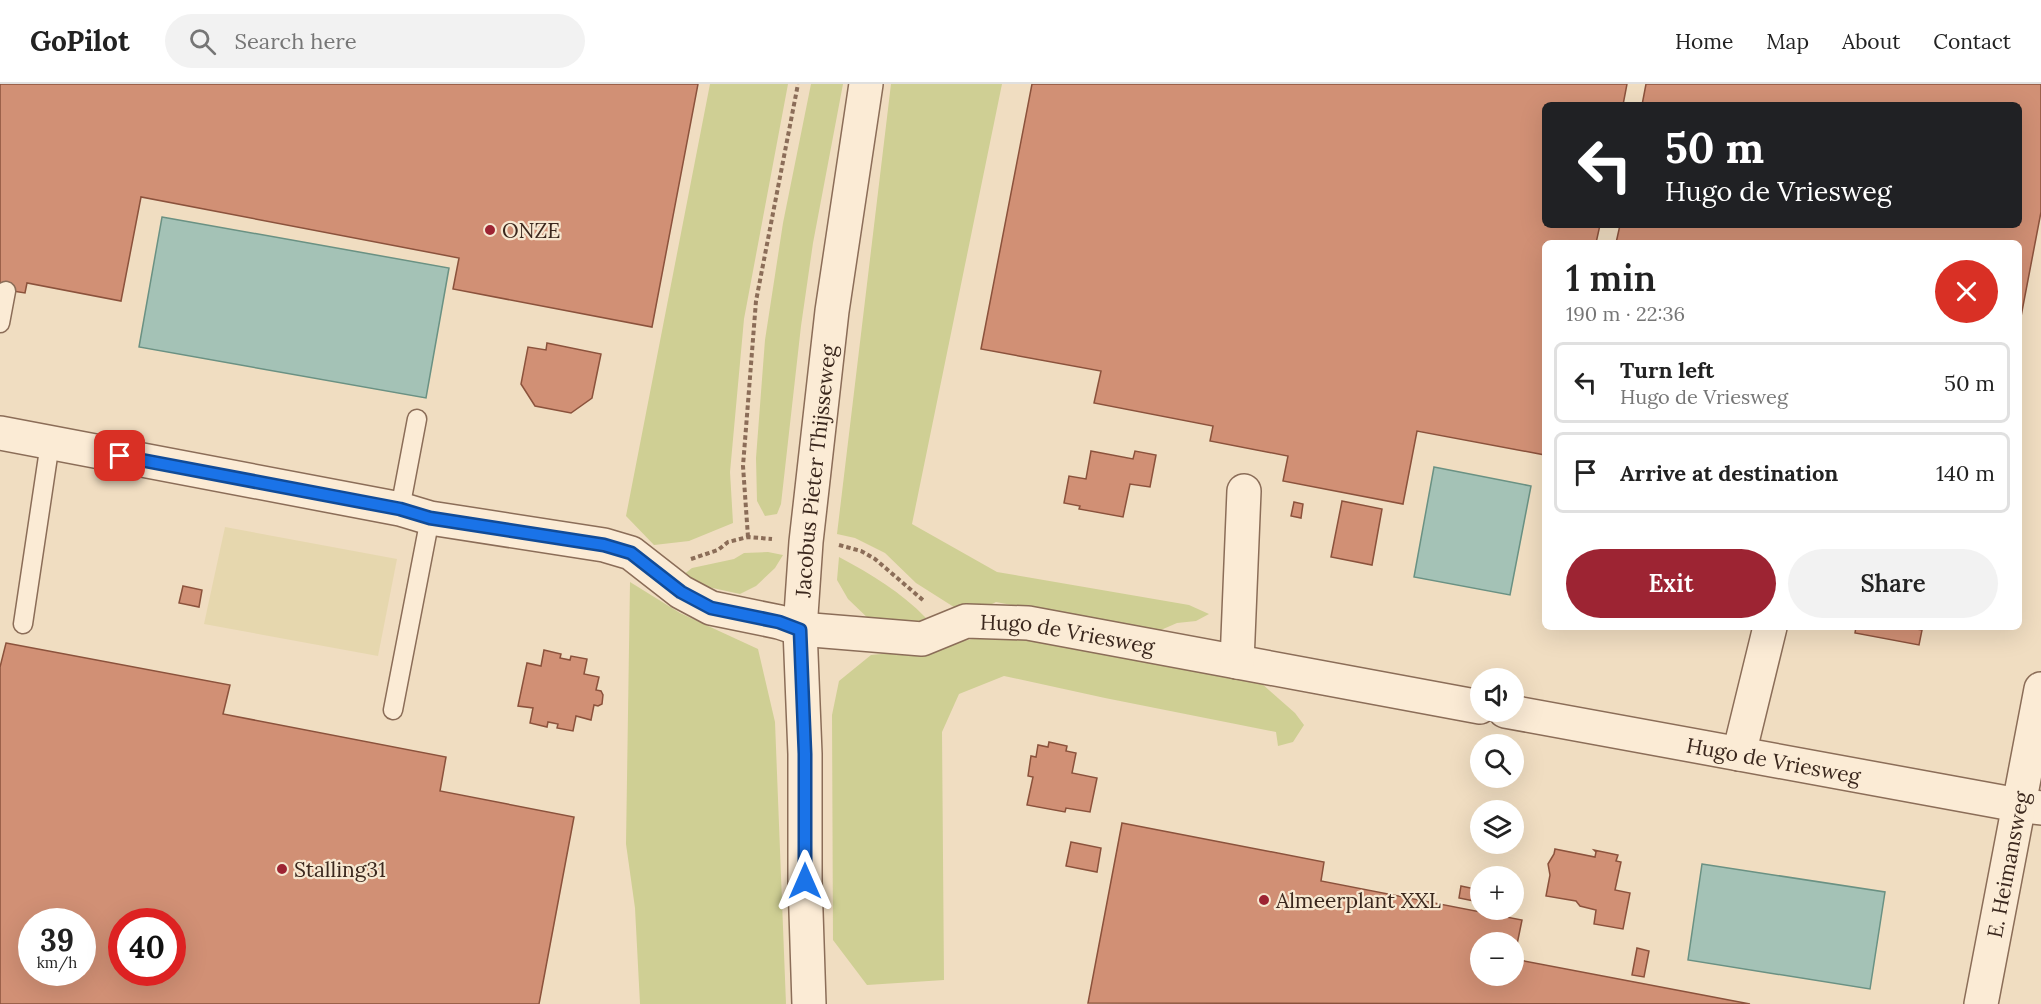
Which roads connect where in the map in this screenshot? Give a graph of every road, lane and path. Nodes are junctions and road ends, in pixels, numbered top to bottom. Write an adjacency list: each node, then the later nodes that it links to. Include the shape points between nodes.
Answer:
1 (798, 84): 10 (path, via 756,301 743,466)
2 (867, 84): 12 (street, Jacobus Pieter Thijsseweg, via 832,311)
3 (6, 291): 4 (lane)
4 (0, 323)
5 (417, 419): 9 (lane)
6 (0, 433): 7 (street, Hugo de Vriesweg)
7 (50, 443): 9 (street, Hugo de Vriesweg); 11 (lane)
8 (1244, 491): 14 (street)
9 (415, 514): 12 (street, Hugo de Vriesweg, via 604,545 631,553 681,592 711,608); 17 (lane)
10 (748, 537)
11 (23, 624)
12 (800, 630): 14 (street, Hugo de Vriesweg, via 922,639 966,621 1028,623); 21 (street, Jacobus Pieter Thijsseweg)
13 (1769, 630): 19 (street)
14 (1237, 662): 16 (street, Hugo de Vriesweg)
15 (2041, 688): 20 (street, E. Heimansweg)
16 (1470, 704)
17 (393, 710)
18 (1524, 714): 19 (street, Hugo de Vriesweg)
19 (1739, 754): 20 (street, Hugo de Vriesweg)
20 (2030, 807): 22 (street, E. Heimansweg)
21 (809, 1004)
22 (1981, 1004)

